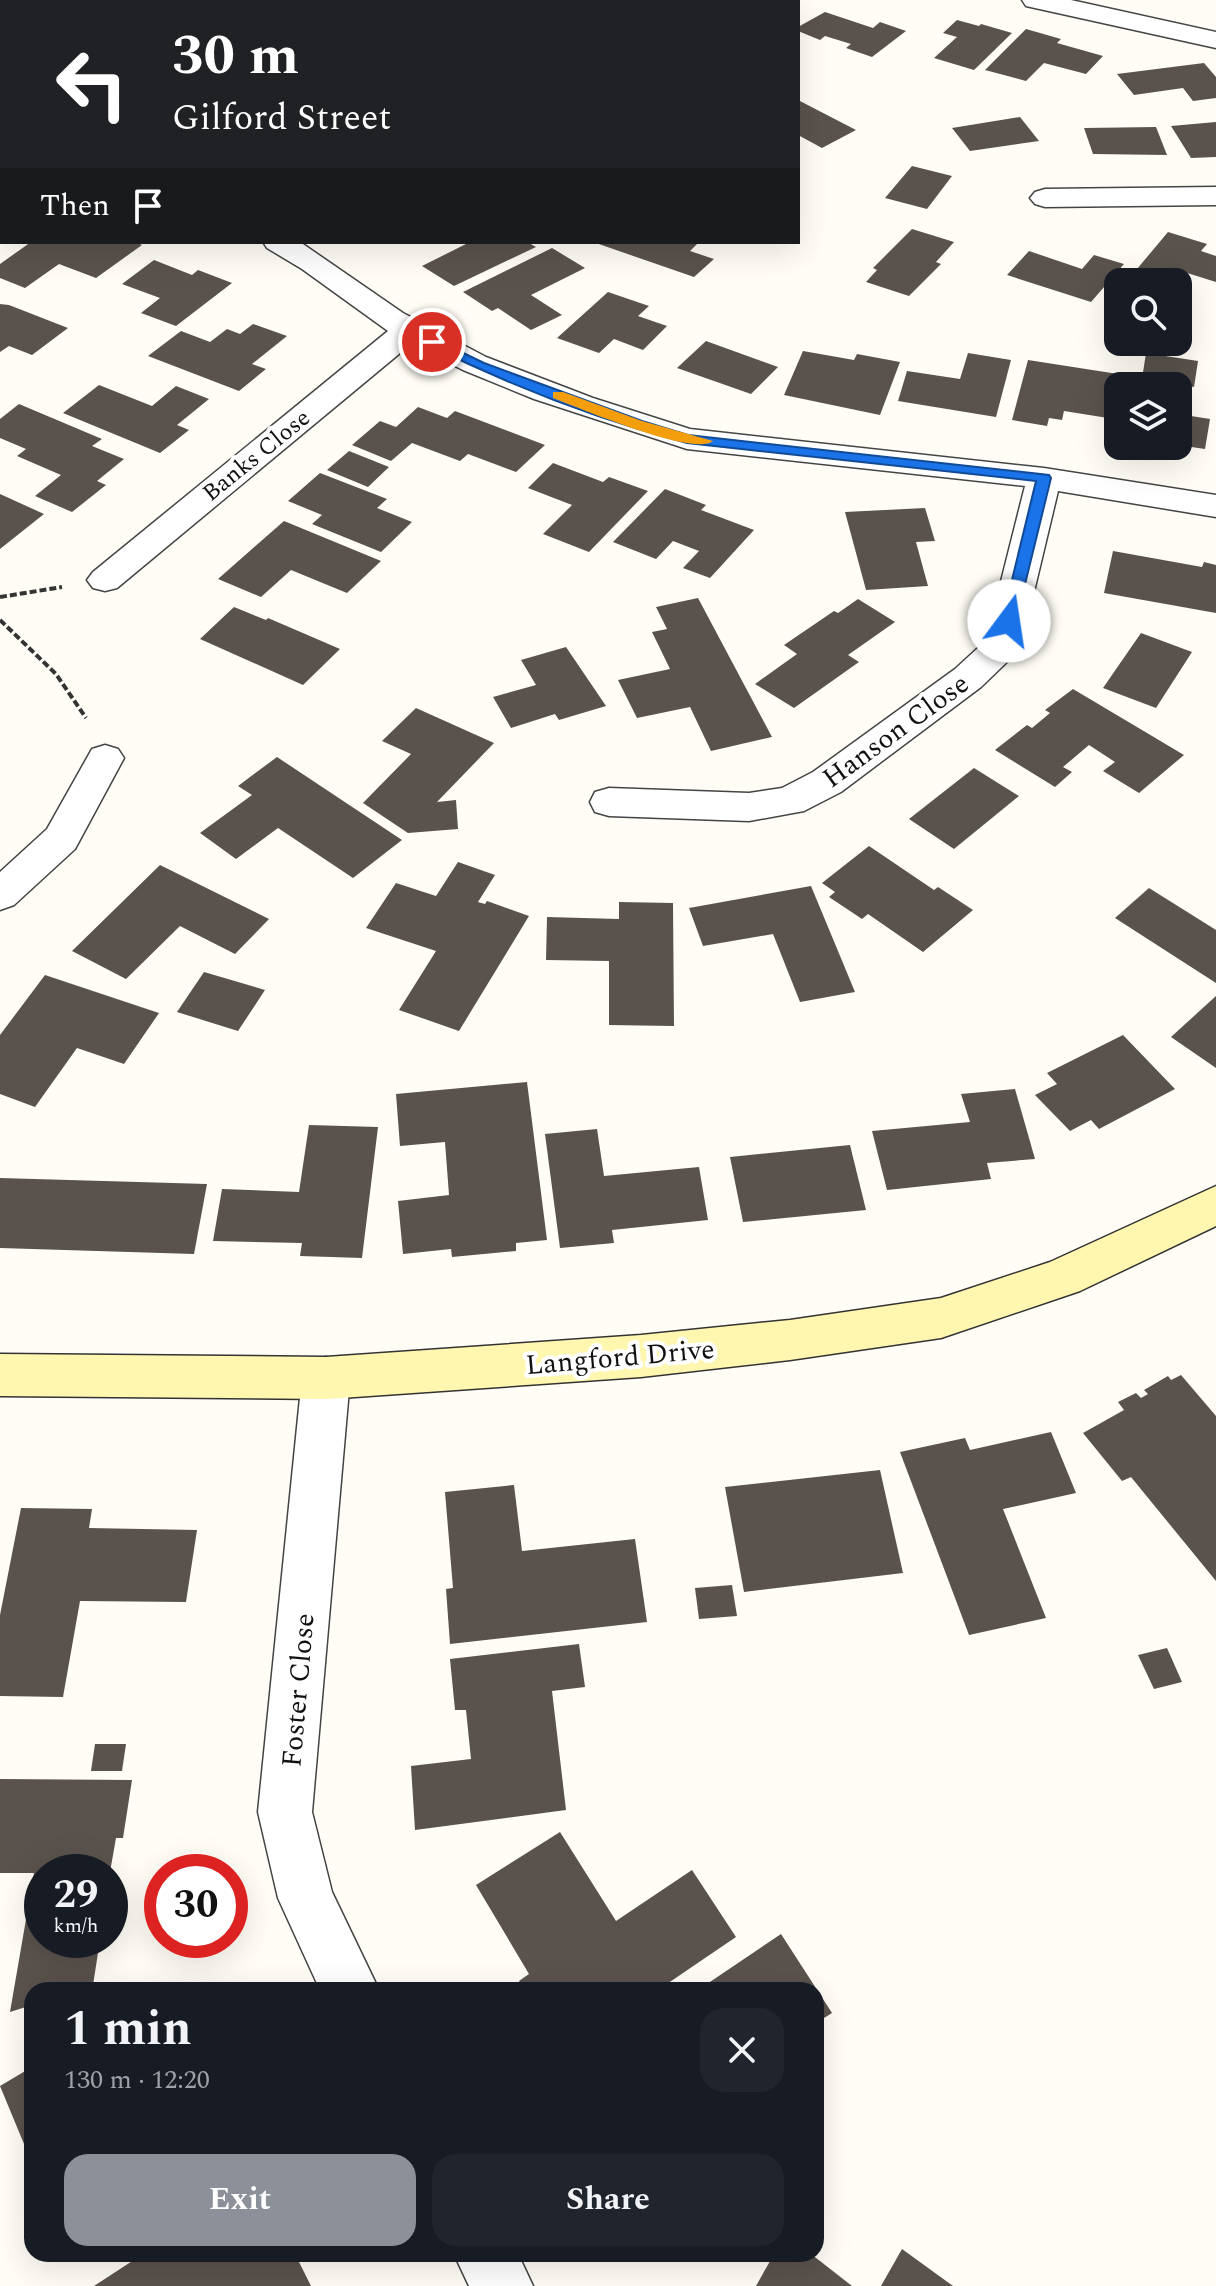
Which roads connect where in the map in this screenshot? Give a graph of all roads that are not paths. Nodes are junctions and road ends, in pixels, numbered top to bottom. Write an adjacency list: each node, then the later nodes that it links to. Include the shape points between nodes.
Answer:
1 (1035, 0): 2 (street)
2 (1216, 40)
3 (1216, 196): 4 (street)
4 (1045, 198)
5 (282, 244): 6 (street)
6 (408, 330): 7 (street, via 479,365 687,439); 9 (street, Banks Close)
7 (1044, 478): 8 (street); 11 (street, Hanson Close, via 1009,621 995,652 955,687 827,782 790,801 749,807)
8 (1216, 506)
9 (105, 580)
10 (105, 758): 12 (street, via 61,839)
11 (609, 802)
12 (0, 895)
13 (1216, 1205): 15 (street, Langford Drive, via 1064,1277 941,1318 641,1356)
14 (0, 1375): 15 (street, Langford Drive)
15 (326, 1378): 16 (street, Foster Close, via 285,1812 306,1898)
16 (346, 1982)
17 (489, 2262): 18 (street)
18 (502, 2286)

